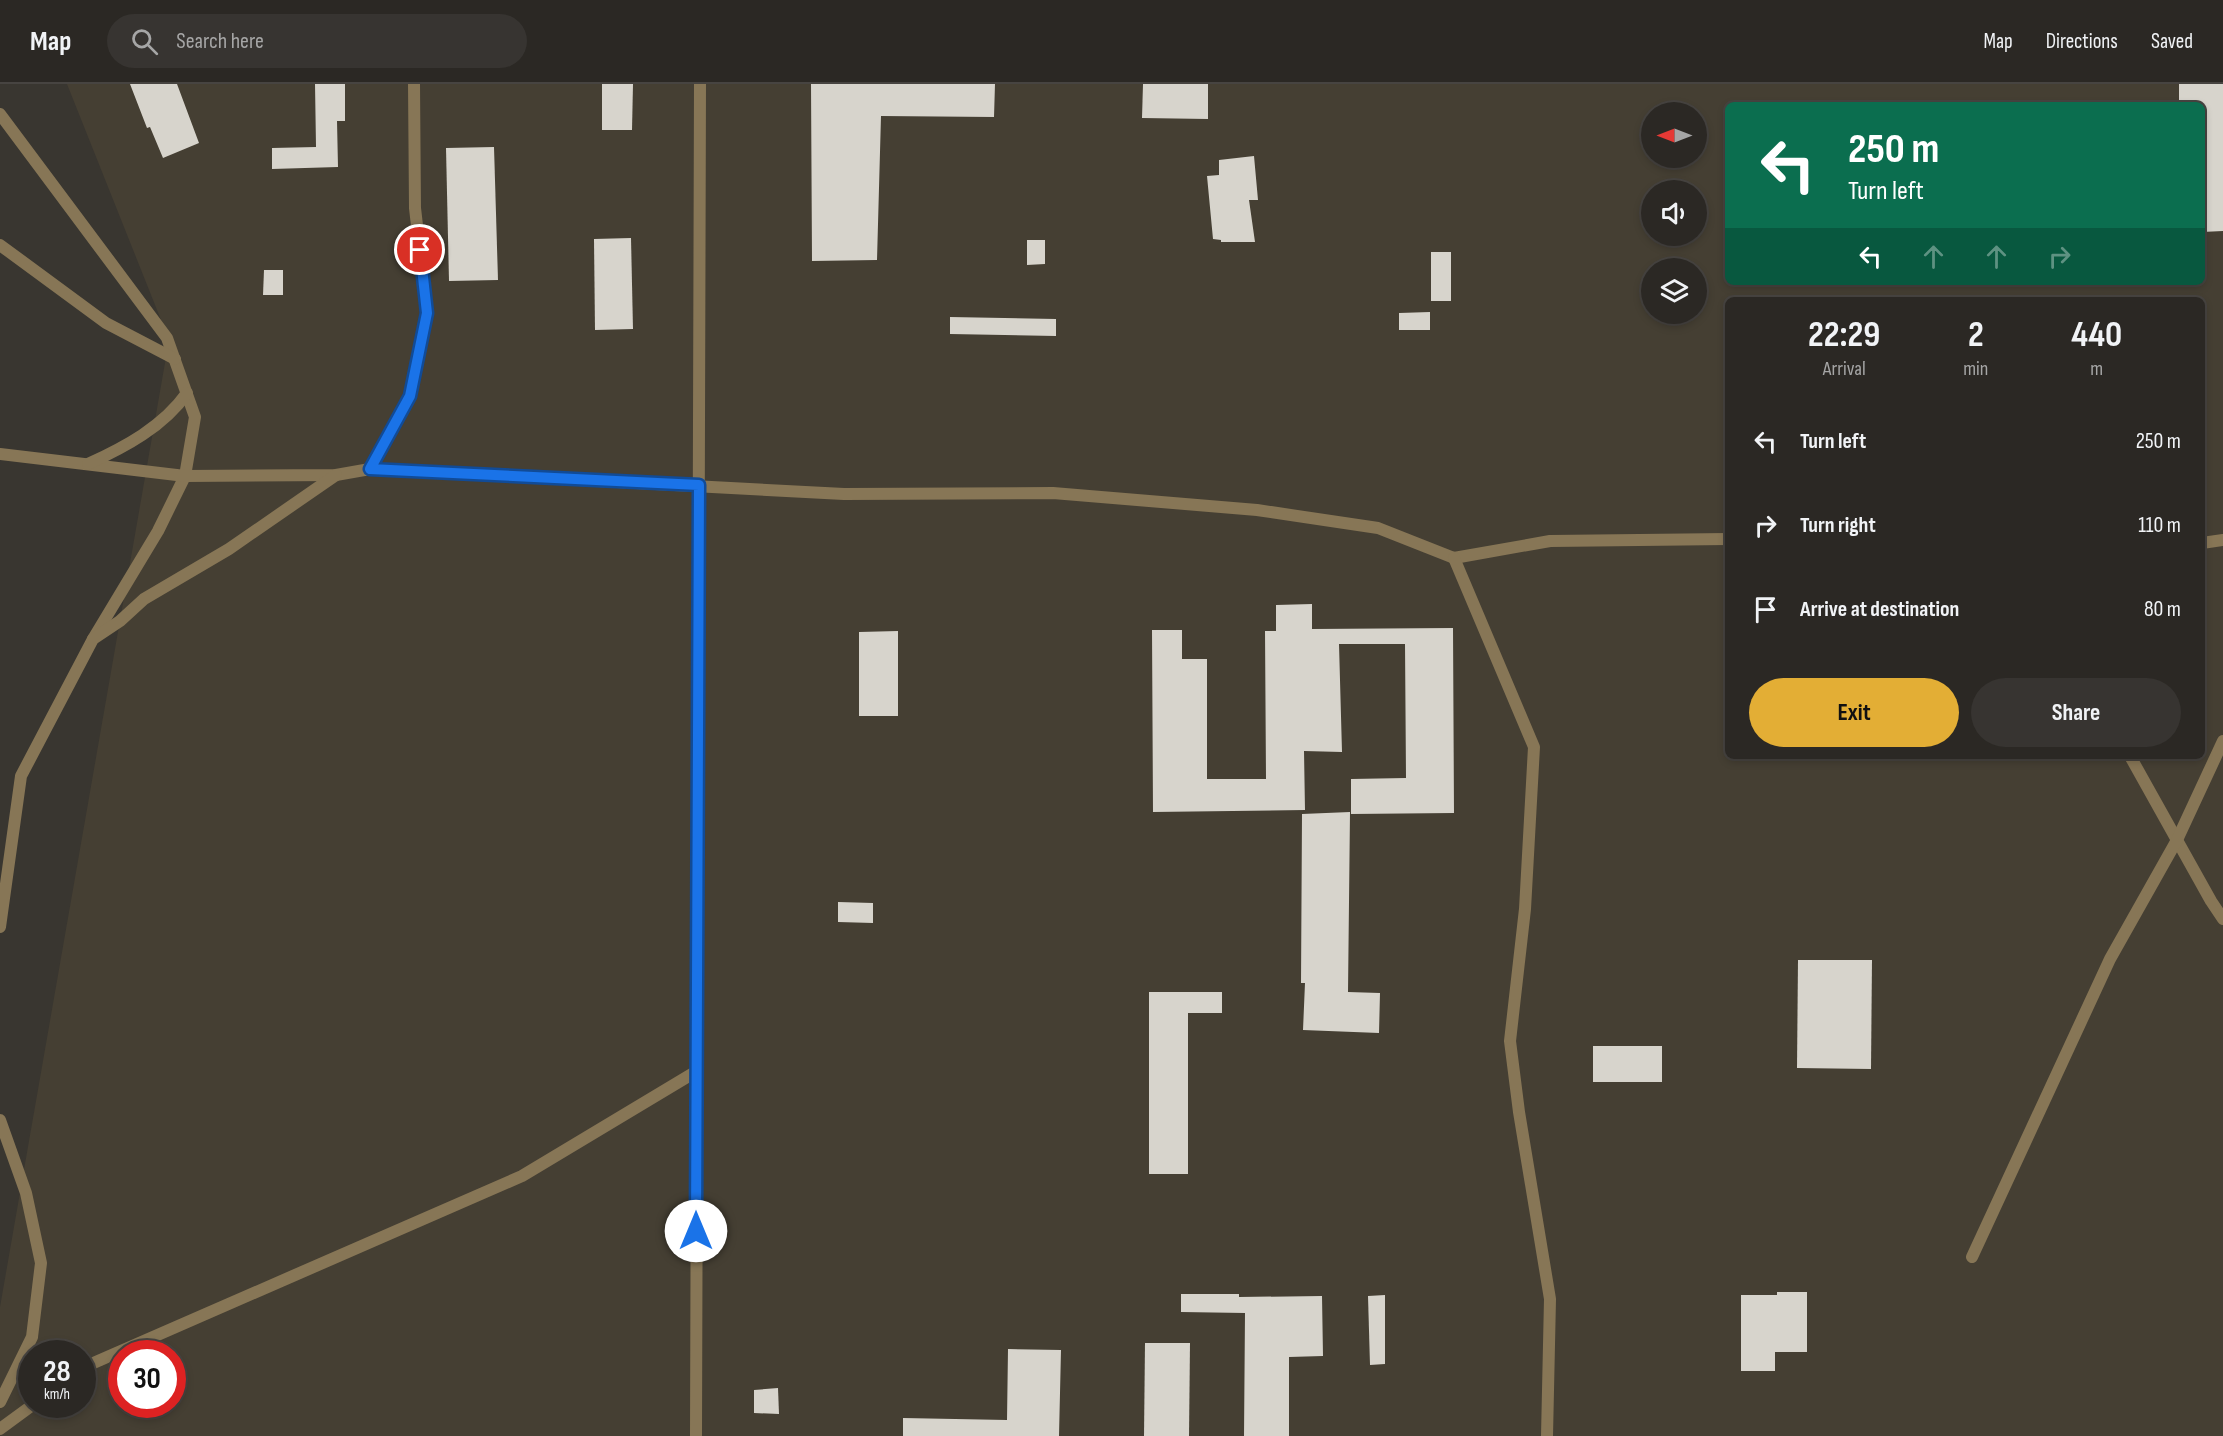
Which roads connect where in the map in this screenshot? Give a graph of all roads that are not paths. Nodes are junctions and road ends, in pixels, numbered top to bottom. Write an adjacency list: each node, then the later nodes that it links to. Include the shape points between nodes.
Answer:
1 (414, 84): 9 (street, via 415,208 427,313 410,396)
2 (700, 84): 12 (street)
3 (0, 114): 5 (street, via 167,338)
4 (0, 245): 5 (street, via 106,323)
5 (175, 359): 6 (street)
6 (187, 393): 8 (street, via 174,411 144,433); 11 (street, via 195,417)
7 (0, 454): 8 (street)
8 (87, 465): 11 (street)
9 (370, 469): 10 (street); 12 (street)
10 (336, 475): 11 (street); 17 (street, via 229,549 144,599)
11 (185, 477): 17 (street, via 158,531)
12 (699, 485): 16 (street, via 844,494 1053,493 1257,510 1378,528); 23 (street)
13 (1725, 539): 16 (street, via 1550,541)
14 (2223, 540): 15 (street)
15 (2205, 543)
16 (1454, 558): 31 (street, via 1534,747 1525,909 1510,1041 1550,1299)
17 (93, 639): 22 (street, via 21,776)
18 (2223, 741): 20 (street)
19 (2132, 759): 20 (street)
20 (2177, 840): 21 (street); 25 (street, via 2110,959)
21 (2223, 919)
22 (0, 927)
23 (697, 1071): 26 (street, via 522,1176); 30 (street)
24 (0, 1120): 27 (street, via 26,1193 41,1263 32,1337)
25 (1972, 1257)
26 (96, 1362)
27 (0, 1402)
28 (18, 1416): 29 (street)
29 (0, 1429)
30 (696, 1436)
31 (1547, 1436)

